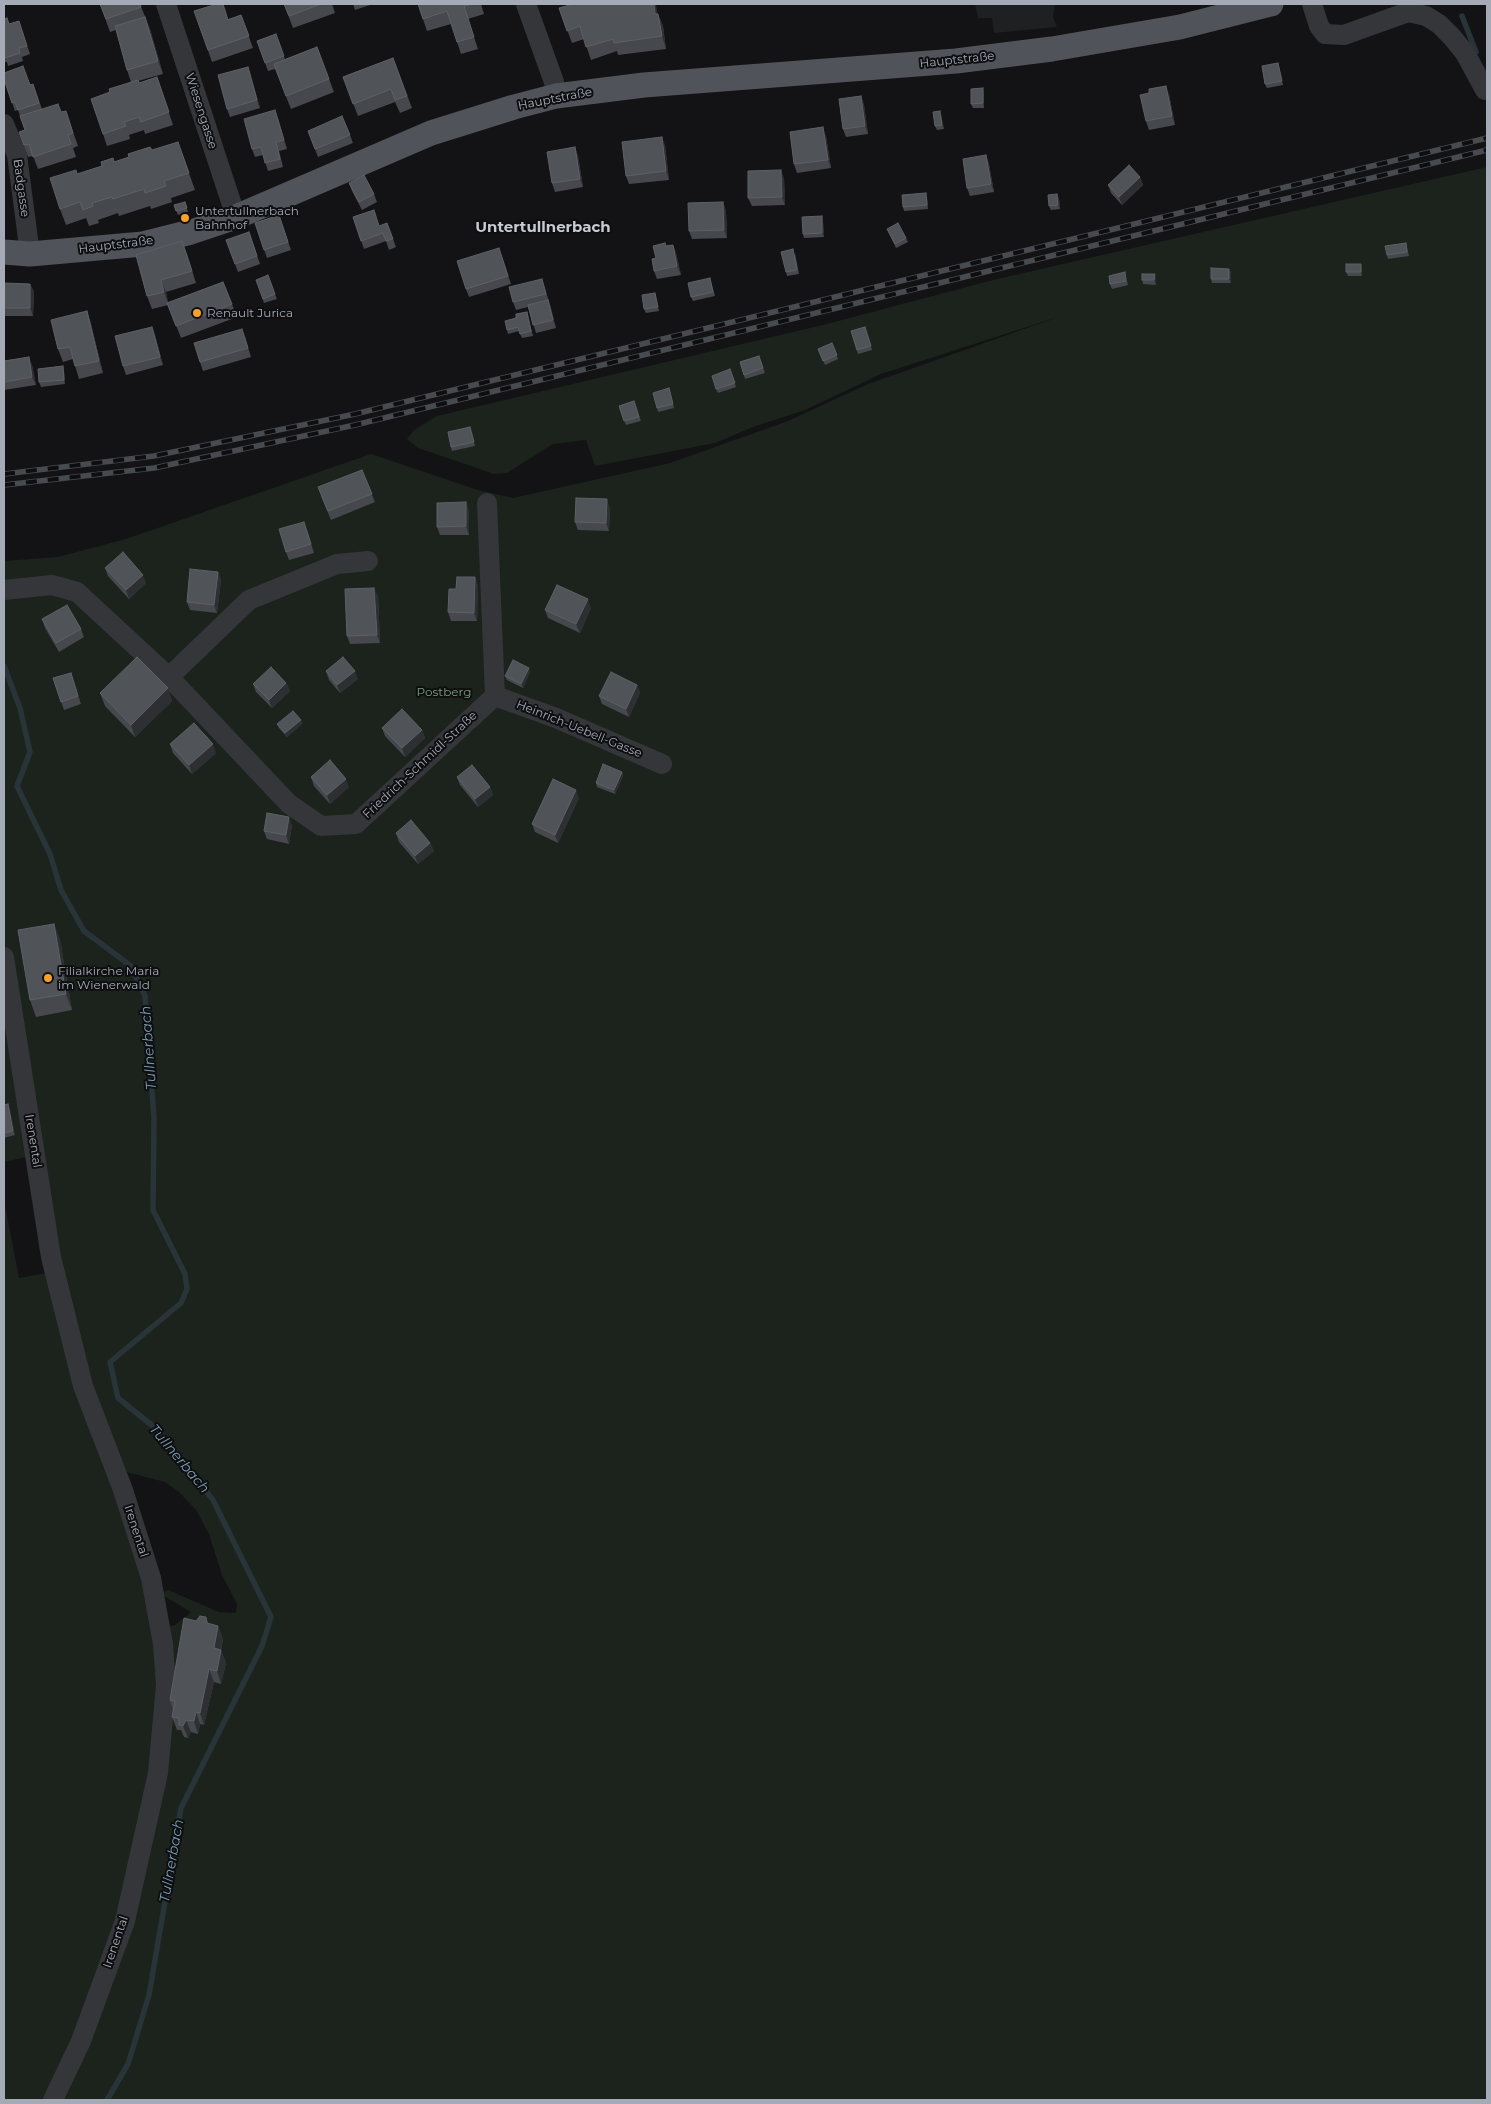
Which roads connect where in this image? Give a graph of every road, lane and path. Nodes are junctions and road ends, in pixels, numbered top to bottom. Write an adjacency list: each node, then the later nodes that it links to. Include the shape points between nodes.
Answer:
1 (166, 4): 12 (street, Wiesengasse)
2 (526, 4): 10 (street)
3 (1233, 4): 8 (main road)
4 (1271, 4): 8 (main road, Hauptstraße)
5 (1312, 4): 7 (street, via 1319,26 1326,34 1344,35)
6 (1433, 4): 7 (street)
7 (1408, 12): 9 (street, via 1426,16 1452,37)
8 (1213, 18): 10 (main road, Hauptstraße, via 1128,36 956,61 644,85)
9 (1485, 90)
10 (556, 96): 12 (main road, Hauptstraße, via 431,133)
11 (4, 124): 14 (street, Badgasse, via 17,155)
12 (236, 217): 14 (main road, Hauptstraße, via 143,244)
13 (4, 252): 14 (main road, Hauptstraße)
14 (30, 254)
15 (487, 503): 19 (street)
16 (368, 562): 18 (street, via 337,564 249,600)
17 (4, 590): 18 (street, Friedrich-Schmidl-Straße, via 52,585 77,592)
18 (169, 677): 19 (street, Friedrich-Schmidl-Straße, via 289,804 320,826 356,824)
19 (495, 696): 20 (street, Heinrich-Uebell-Gasse, via 556,718)
20 (662, 764)
21 (4, 957): 22 (street, Irenental, via 51,1257 83,1386 151,1578 163,1644 166,1685 158,1773 125,1921 81,2041)
22 (53, 2100)

